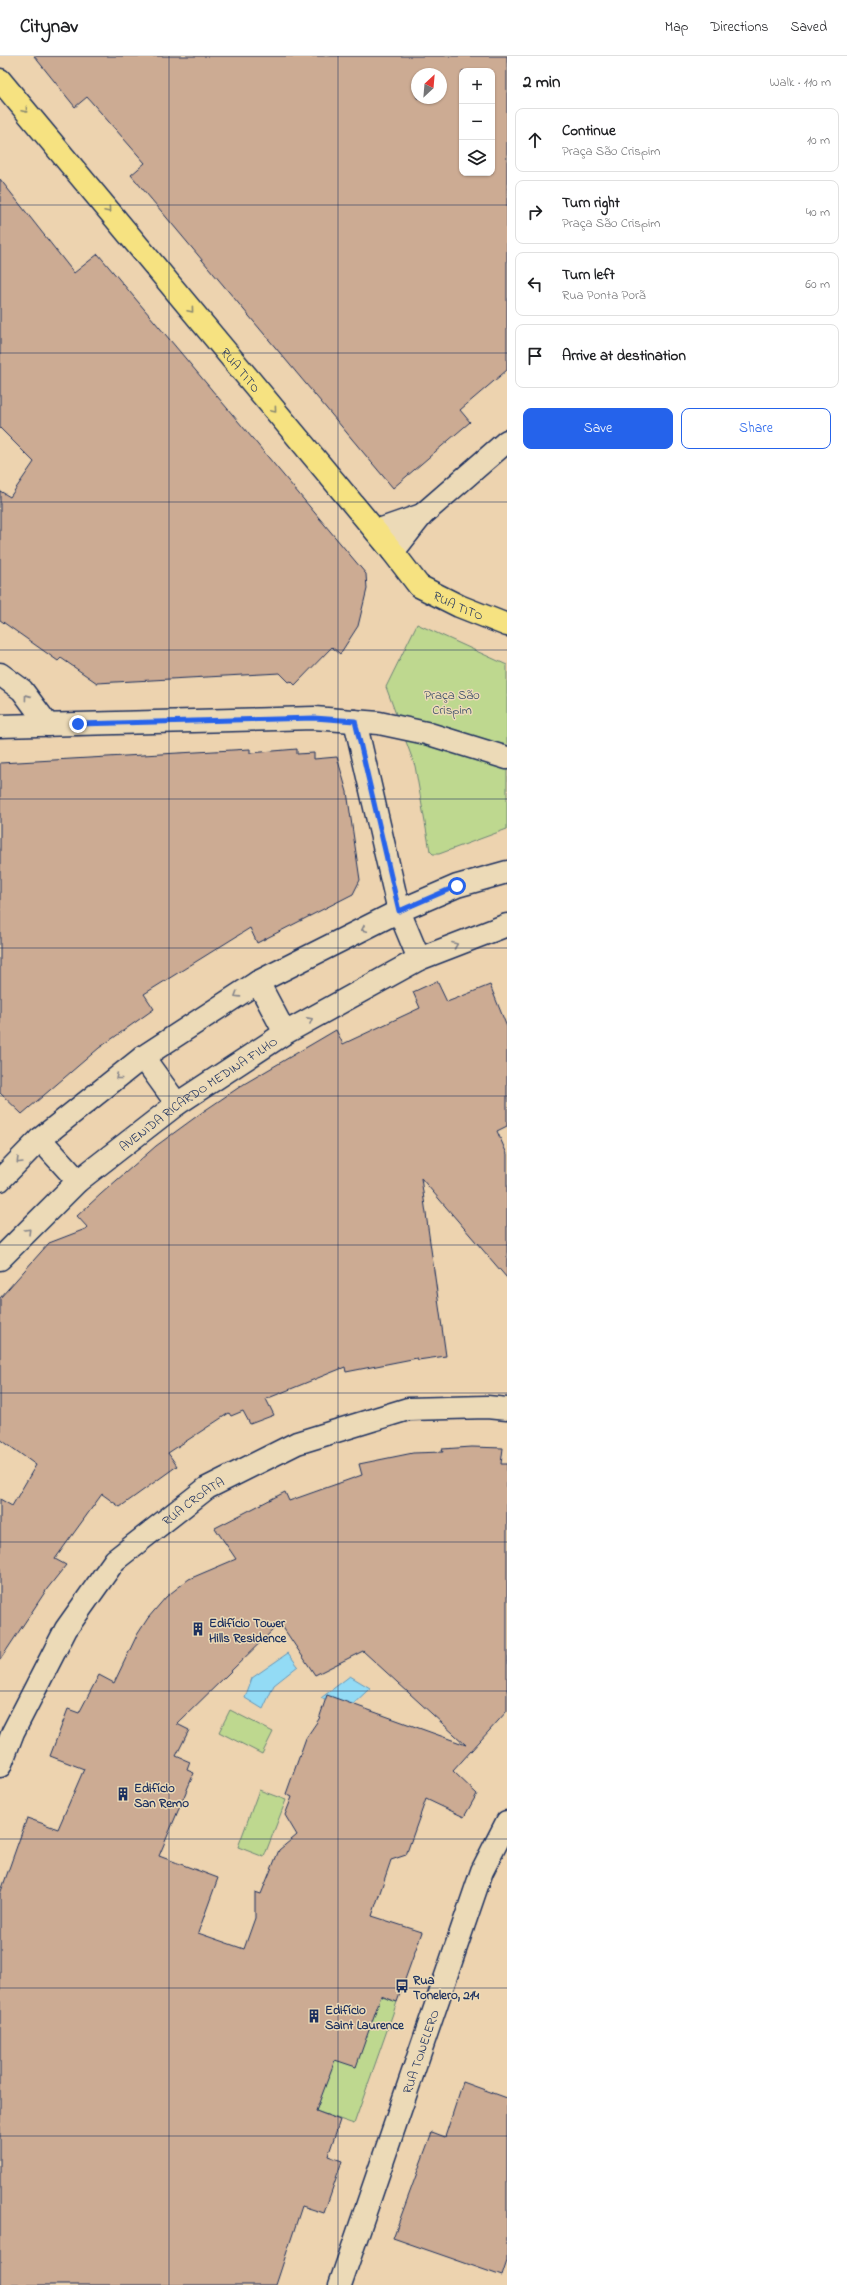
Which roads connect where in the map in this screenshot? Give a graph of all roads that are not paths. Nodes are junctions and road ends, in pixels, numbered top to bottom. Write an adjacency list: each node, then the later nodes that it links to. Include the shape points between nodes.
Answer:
1 (0, 80): 4 (main road, RUA TITO, one-way to 4)
2 (507, 441): 3 (street)
3 (422, 515): 4 (street); 5 (street)
4 (376, 531): 5 (main road, RUA TITO)
5 (393, 552): 6 (main road, RUA TITO, via 419,586 459,606)
6 (507, 625)
7 (0, 674): 9 (street, one-way to 7, via 22,690)
8 (355, 721): 9 (street, via 314,718); 11 (street, via 426,733); 13 (street)
9 (48, 725): 10 (street)
10 (0, 726)
11 (507, 758)
12 (507, 872): 13 (street, via 457,886)
13 (399, 911): 15 (street); 16 (street, one-way to 16)
14 (507, 925): 15 (street, one-way to 14)
15 (419, 960): 17 (street, AVENIDA RICARDO MEDINA FILHO, one-way to 15)
16 (258, 982): 17 (street); 18 (street, one-way to 18)
17 (285, 1033): 19 (street, AVENIDA RICARDO MEDINA FILHO)
18 (143, 1057): 19 (street); 20 (street, one-way to 20)
19 (177, 1104): 22 (street, AVENIDA RICARDO MEDINA FILHO)
20 (40, 1139): 21 (street, one-way to 21); 22 (street)
21 (0, 1180)
22 (78, 1181): 23 (street, AVENIDA RICARDO MEDINA FILHO, one-way to 22)
23 (0, 1259)
24 (507, 1409): 25 (street, RUA CROATA, via 487,1407 408,1410 297,1443 206,1488 116,1560 66,1629 13,1732)
25 (0, 1766)
26 (507, 1822): 27 (street, RUA TONELERO, via 482,1871)
27 (340, 2285)

